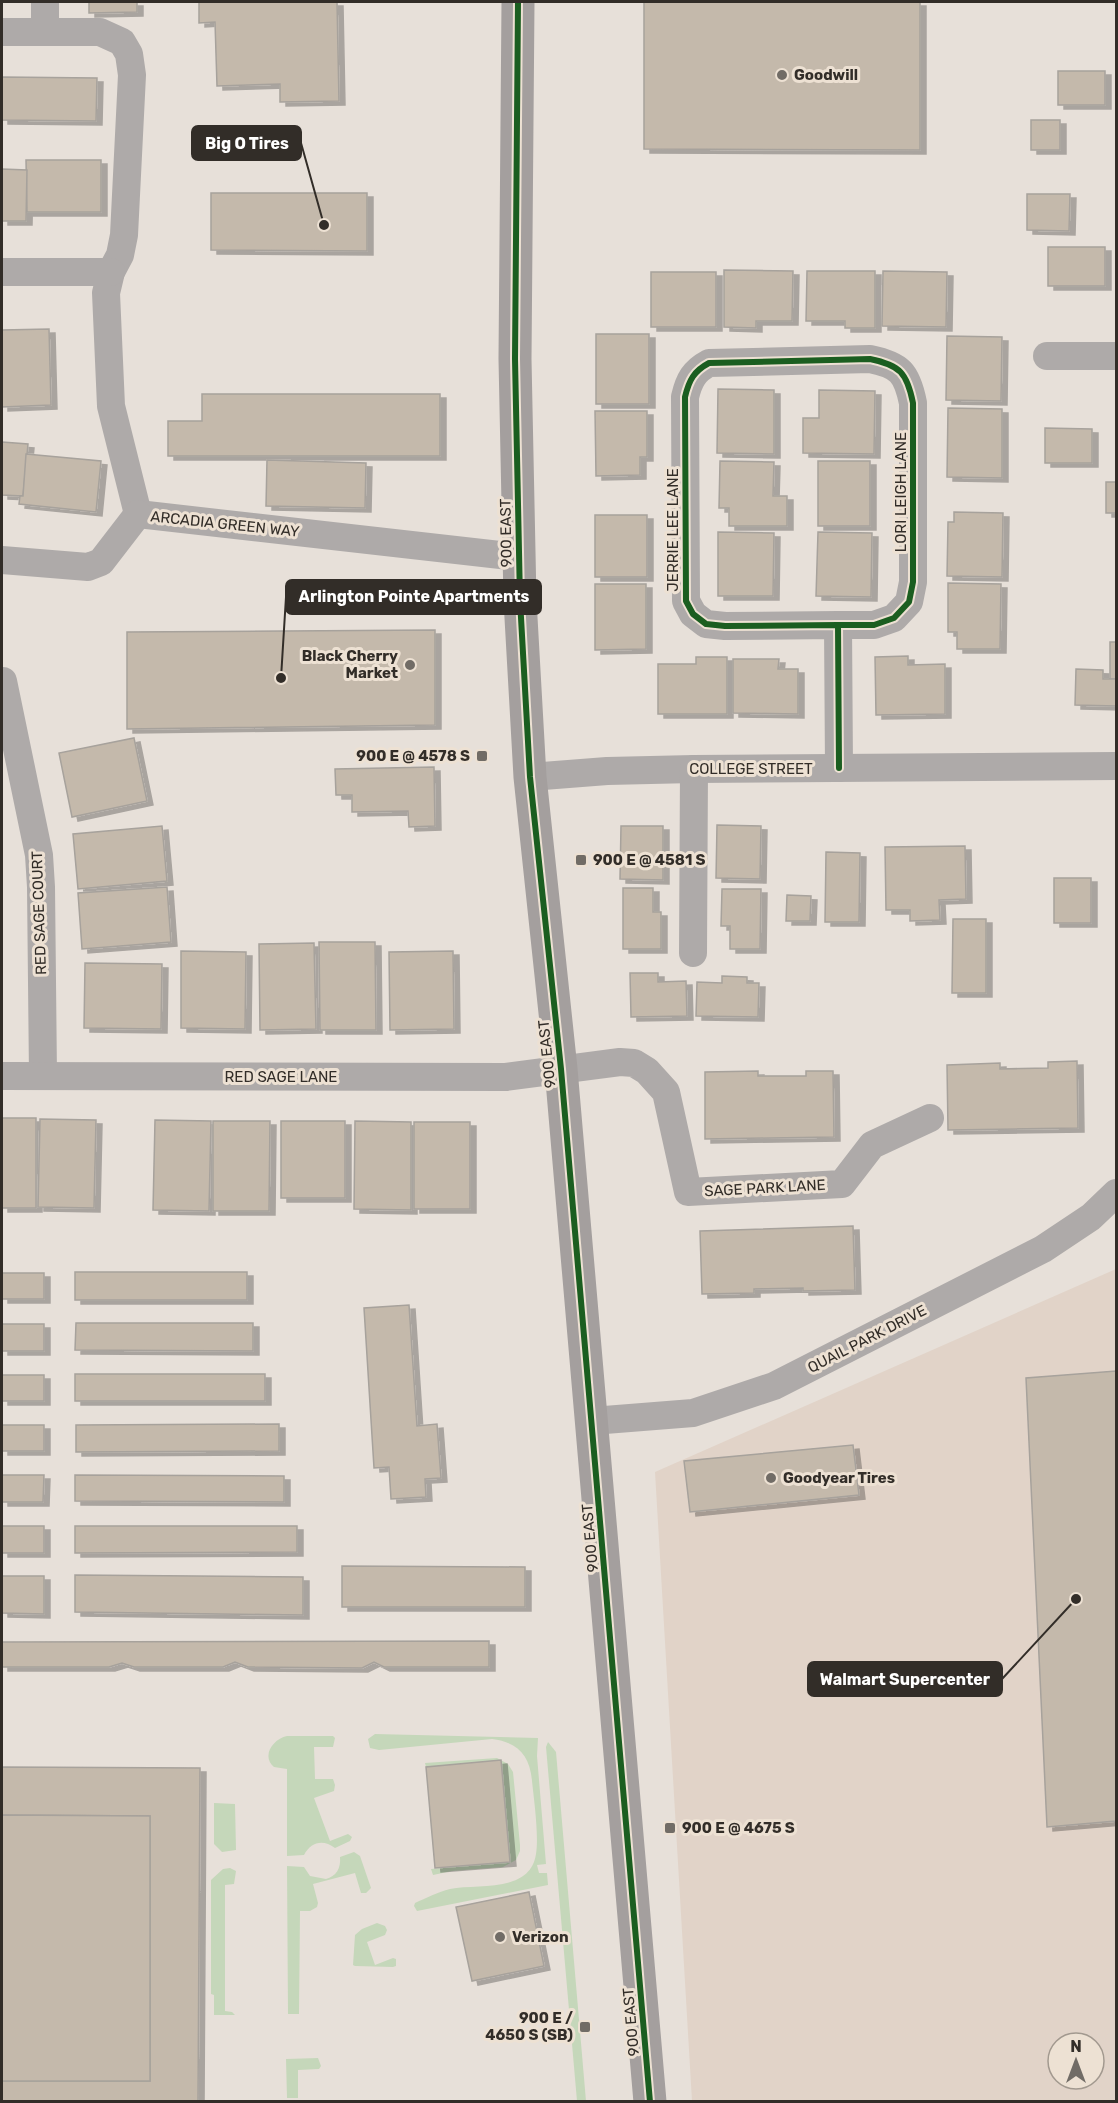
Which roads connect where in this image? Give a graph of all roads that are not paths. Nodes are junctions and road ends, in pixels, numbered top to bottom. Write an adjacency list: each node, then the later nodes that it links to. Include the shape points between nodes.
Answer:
1 (45, 2): 4 (street)
2 (518, 2): 11 (main road, 900 EAST, via 515,359)
3 (2, 32): 4 (street, ARCADIA GREEN WAY)
4 (45, 32): 6 (street, ARCADIA GREEN WAY, via 100,32 122,42 129,54 132,75 124,235)
5 (2, 272): 6 (street)
6 (111, 272): 10 (street, ARCADIA GREEN WAY, via 106,293 111,406)
7 (1047, 356): 8 (street)
8 (1116, 356)
9 (696, 370): 13 (street, JERRIE LEE LANE, via 685,397 684,588 689,608 706,624); 13 (street, LORI LEIGH LANE, via 724,361 870,359 901,371 910,386 913,582 909,602 894,618 874,625)
10 (138, 514): 11 (street, ARCADIA GREEN WAY); 12 (street, via 101,562 88,567)
11 (519, 557): 18 (main road, 900 EAST)
12 (2, 560)
13 (838, 625): 16 (street)
14 (3, 681): 22 (street, RED SAGE COURT, via 39,855)
15 (1116, 766): 16 (street, COLLEGE STREET)
16 (839, 768): 17 (street, COLLEGE STREET)
17 (694, 769): 18 (street, COLLEGE STREET); 19 (street)
18 (530, 777): 20 (main road, 900 EAST)
19 (693, 953)
20 (561, 1069): 22 (street, RED SAGE LANE, via 506,1077); 23 (street, SAGE PARK LANE, via 620,1062 634,1063 647,1071 666,1092 688,1192 842,1184 872,1145); 25 (main road, 900 EAST)
21 (2, 1076): 22 (street, RED SAGE LANE)
22 (43, 1076)
23 (930, 1118)
24 (1116, 1192): 25 (street, QUAIL PARK DRIVE, via 1091,1217 1043,1249 774,1386 693,1413)
25 (592, 1421): 26 (main road, 900 EAST)
26 (650, 2102)

